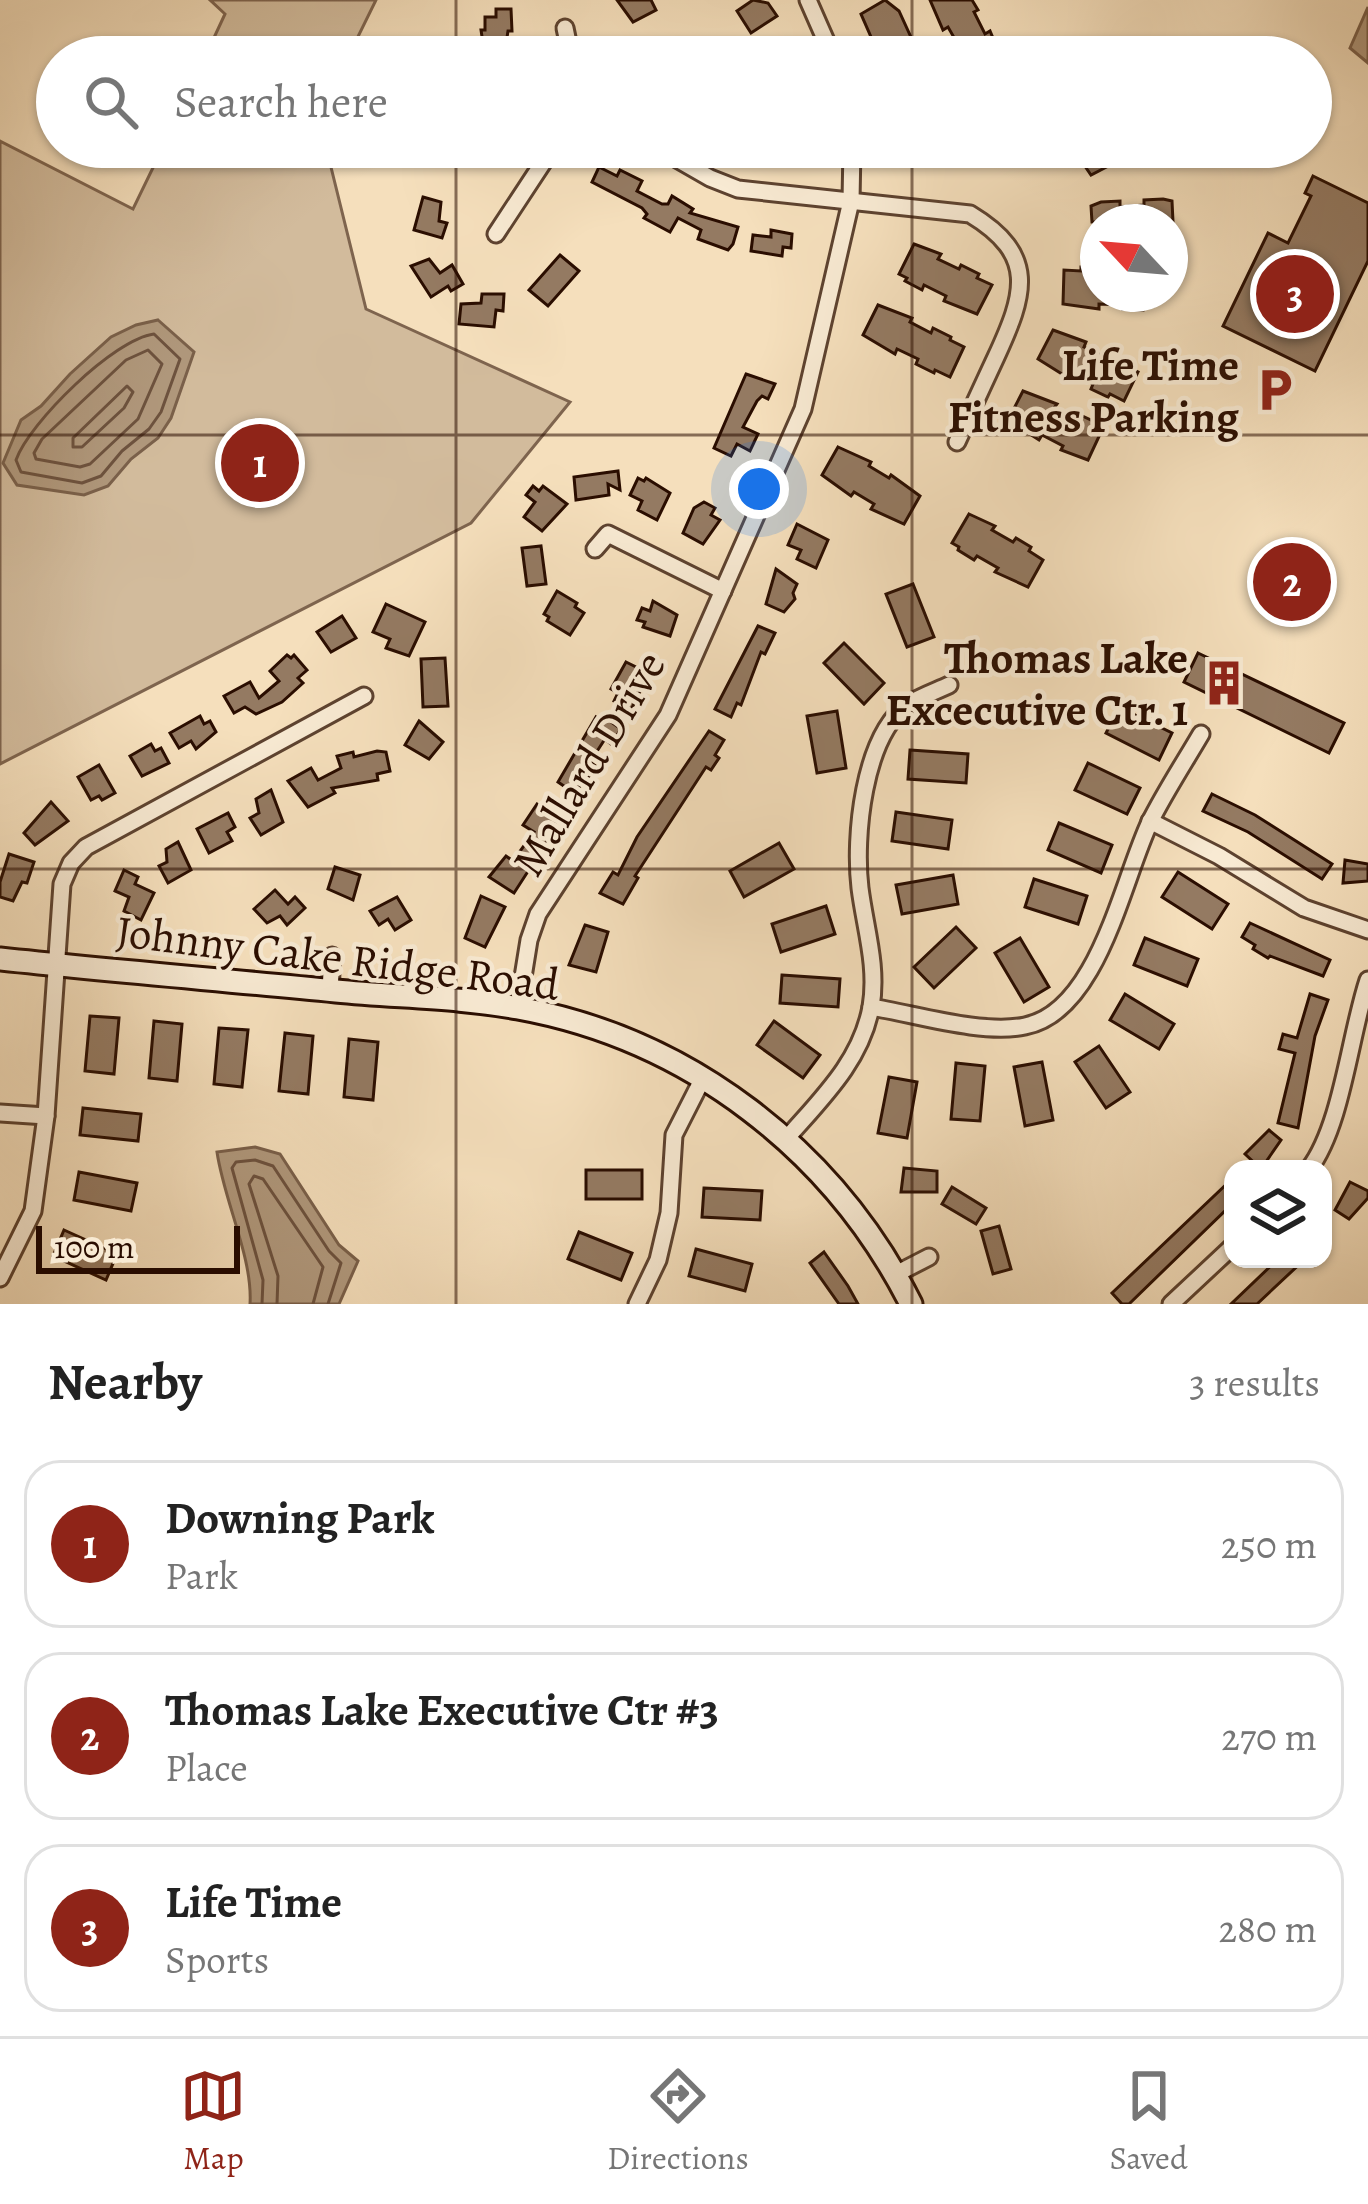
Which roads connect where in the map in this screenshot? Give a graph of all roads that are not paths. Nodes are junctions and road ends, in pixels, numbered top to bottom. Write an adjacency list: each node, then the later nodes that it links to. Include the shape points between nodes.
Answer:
1 (808, 0): 4 (street)
2 (565, 28): 3 (street)
3 (567, 36)
4 (824, 36)
5 (539, 168): 9 (street)
6 (693, 168): 8 (street, via 738,189)
7 (852, 168): 8 (street, Mallard Drive)
8 (851, 201): 10 (street, via 970,214 997,230 1015,255 1018,309); 12 (street, Mallard Drive, via 803,410)
9 (496, 234)
10 (958, 442)
11 (596, 549): 12 (street, via 608,534)
12 (723, 591): 24 (street, Mallard Drive, via 668,715 538,914)
13 (949, 685): 23 (street, via 907,705 872,756 860,883 874,966)
14 (364, 696): 20 (street, via 86,847 62,884)
15 (1201, 734): 16 (street)
16 (1150, 821): 17 (street, via 1304,908); 23 (street, via 1086,979 1057,1014 1004,1029)
17 (1368, 930)
18 (332, 956): 22 (street)
19 (0, 958): 20 (street, Johnny Cake Ridge Road)
20 (56, 964): 22 (street, Johnny Cake Ridge Road); 27 (street)
21 (1368, 980): 29 (street, via 1330,1130)
22 (330, 990): 24 (street, Johnny Cake Ridge Road)
23 (871, 1007): 28 (street, via 845,1071)
24 (518, 1008): 25 (street, Johnny Cake Ridge Road, via 616,1034)
25 (704, 1076): 28 (street, Johnny Cake Ridge Road); 34 (street, via 674,1135 665,1229)
26 (0, 1113): 27 (street)
27 (46, 1116): 33 (street, via 32,1211)
28 (787, 1138): 32 (street, Johnny Cake Ridge Road, via 844,1198)
29 (1314, 1160)
30 (1224, 1254): 36 (street)
31 (929, 1257): 32 (street)
32 (896, 1274): 35 (street, Johnny Cake Ridge Road)
33 (0, 1278)
34 (638, 1304)
35 (911, 1304)
36 (1171, 1304)

